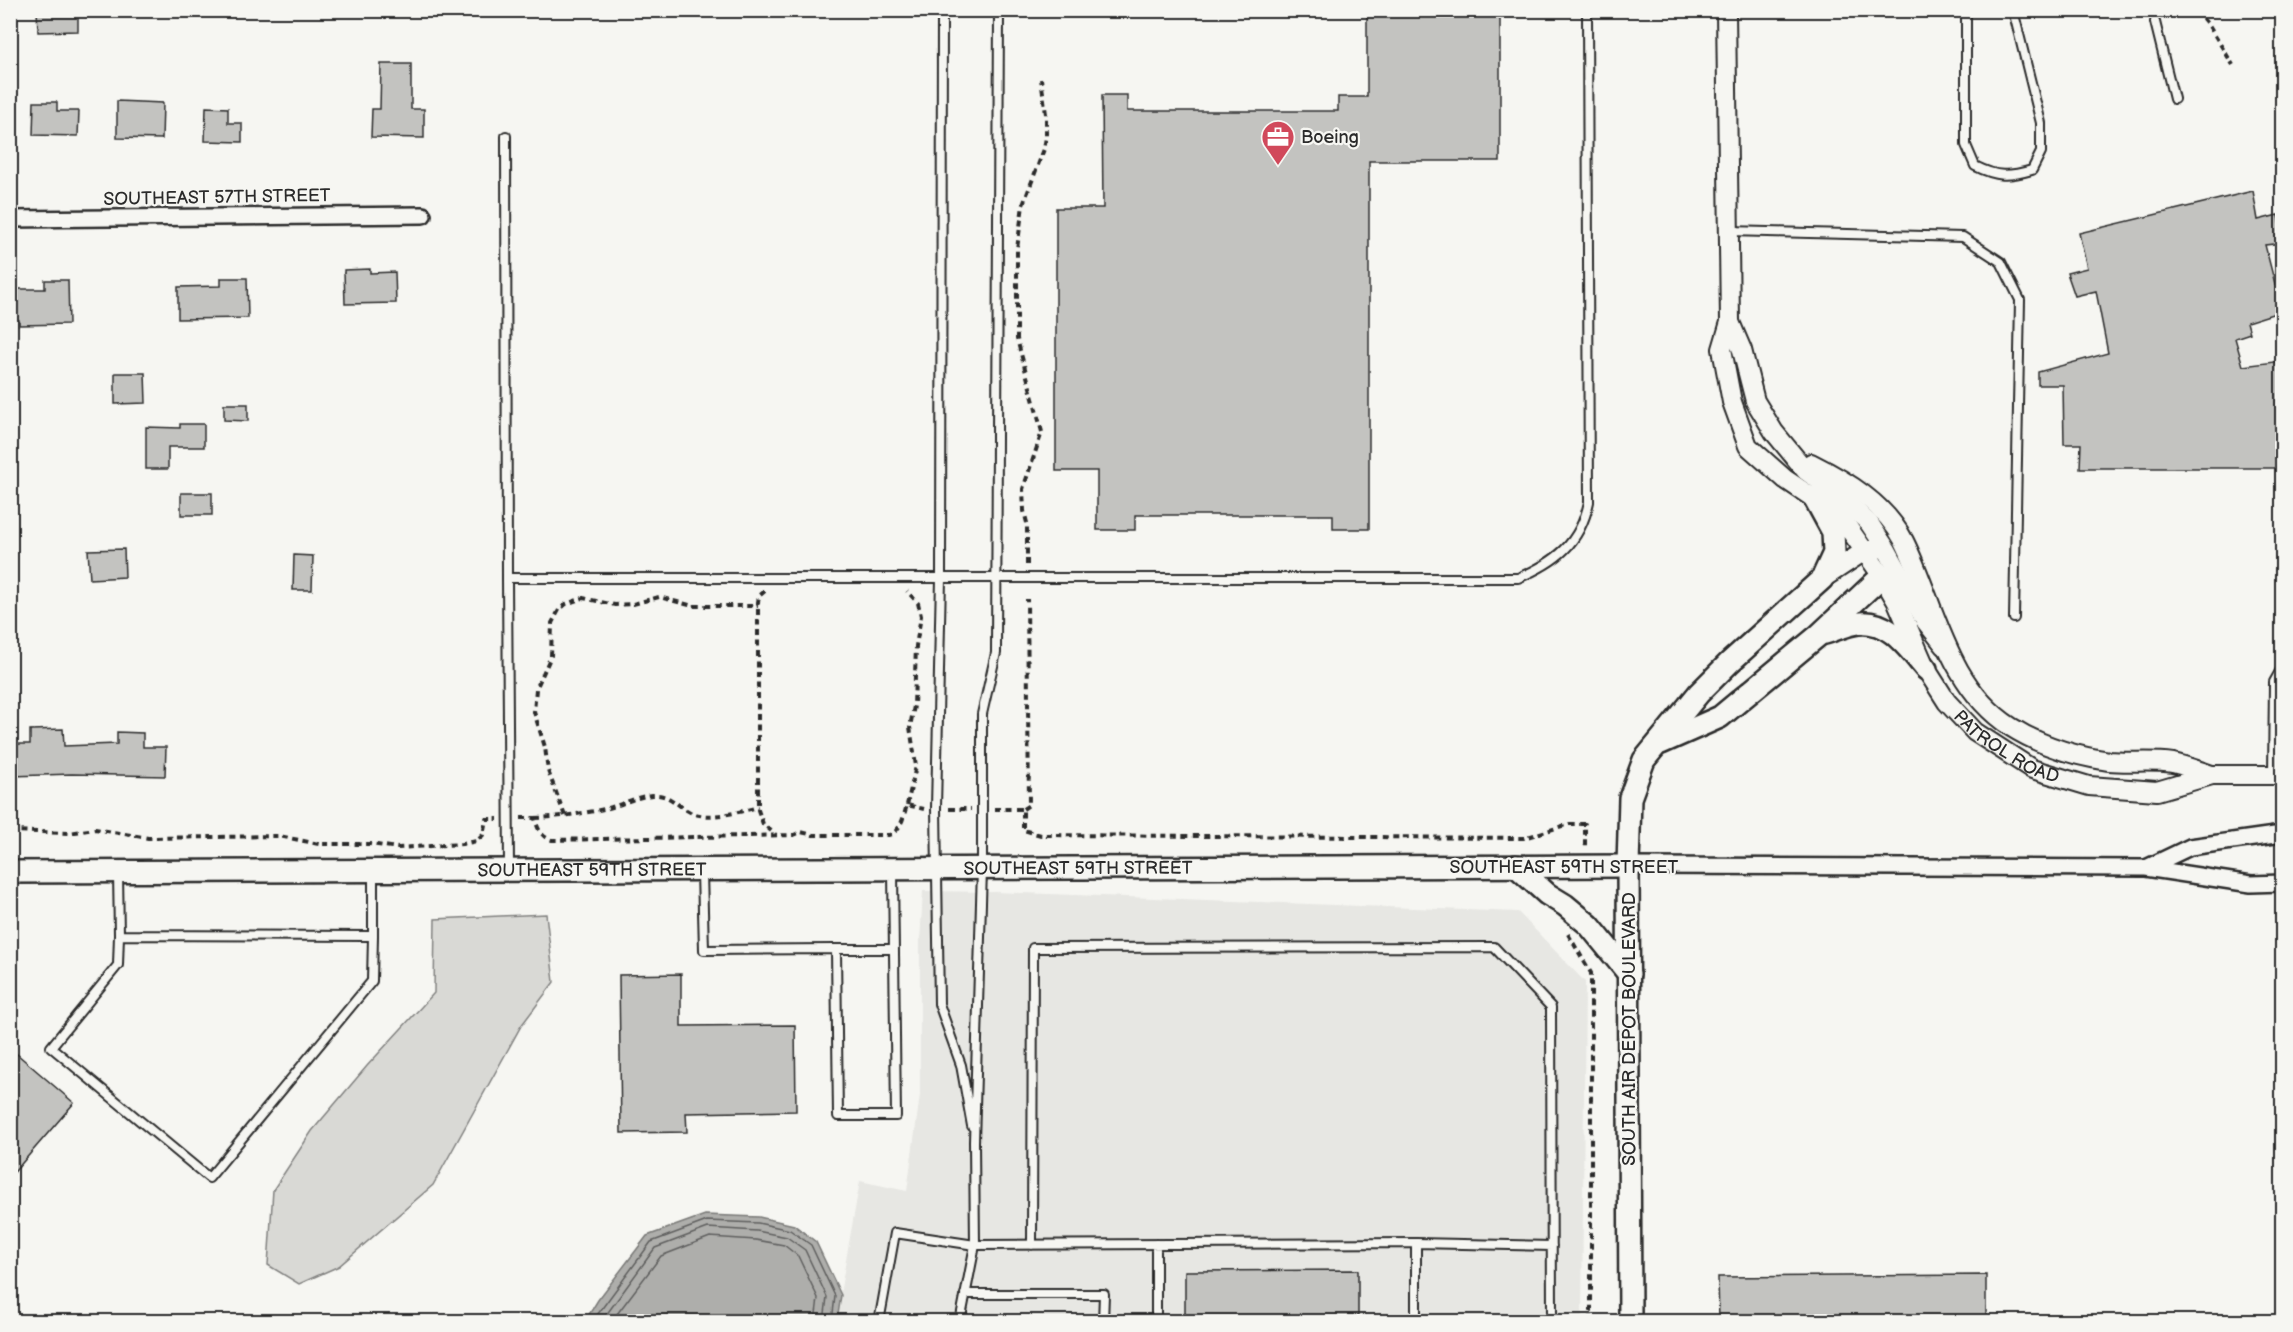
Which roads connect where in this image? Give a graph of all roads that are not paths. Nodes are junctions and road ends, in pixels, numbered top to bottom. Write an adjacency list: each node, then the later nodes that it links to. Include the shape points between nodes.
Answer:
1 (942, 10): 20 (lane)
2 (999, 10): 21 (lane)
3 (1587, 10): 21 (lane, via 1589,502 1586,518 1572,542 1546,566 1518,578)
4 (1726, 10): 12 (street)
5 (1966, 10): 6 (lane, via 1966,145 1975,166 2009,176 2032,170 2041,152 2041,123)
6 (2013, 10)
7 (2155, 22): 8 (lane)
8 (2174, 99)
9 (506, 136): 19 (lane)
10 (423, 215): 11 (street, SOUTHEAST 57TH STREET)
11 (10, 219)
12 (1728, 231): 13 (street); 23 (lane, via 1963,237 2001,262 2020,300)
13 (1730, 322): 14 (street, via 1755,401); 15 (street, via 1722,349 1732,402 1749,446 1785,479)
14 (1794, 455): 17 (street, via 1806,471 1869,523); 25 (street, via 1844,480 1881,510 1903,540)
15 (1814, 497): 16 (street, via 1840,516); 22 (main road, via 1833,532 1834,553)
16 (1866, 550): 17 (street); 18 (street); 22 (street)
17 (1887, 550): 18 (street); 25 (street, via 1926,622)
18 (1882, 576): 24 (main road); 27 (street, PATROL ROAD)
19 (507, 578): 20 (lane); 38 (lane)
20 (941, 578): 21 (lane); 36 (lane)
21 (996, 578): 37 (lane, via 996,653 982,714)
22 (1822, 579): 28 (main road, SOUTH AIR DEPOT BOULEVARD, via 1714,677)
23 (2014, 618)
24 (1819, 635): 27 (main road, via 1856,623 1876,625 1895,633); 28 (main road, via 1720,717)
25 (1944, 640): 29 (street, PATROL ROAD, via 1974,694 2010,726 2057,750 2110,761 2172,763)
26 (2283, 668): 30 (lane, via 2274,682)
27 (1926, 669): 29 (street, PATROL ROAD, via 1947,702 1975,732 2032,769 2089,786 2157,791)
28 (1657, 744): 32 (main road, SOUTH AIR DEPOT BOULEVARD, via 1644,760 1630,798)
29 (2212, 775): 30 (street, PATROL ROAD)
30 (2278, 775)
31 (2283, 834): 34 (street, SOUTHEAST 59TH STREET, via 2190,847)
32 (1628, 866): 33 (main road, SOUTHEAST 59TH STREET); 34 (street, SOUTHEAST 59TH STREET); 48 (main road, SOUTH AIR DEPOT BOULEVARD)
33 (1516, 867): 37 (main road, SOUTHEAST 59TH STREET); 48 (main road, via 1589,925)
34 (2146, 868): 43 (street, SOUTHEAST 59TH STREET, via 2251,884)
35 (893, 869): 36 (main road, SOUTHEAST 59TH STREET); 39 (main road, SOUTHEAST 59TH STREET); 47 (lane)
36 (937, 869): 37 (main road, SOUTHEAST 59TH STREET); 49 (lane, via 939,1004 961,1065)
37 (982, 869): 49 (lane)
38 (509, 870): 39 (main road, SOUTHEAST 59TH STREET); 40 (main road, SOUTHEAST 59TH STREET)
39 (702, 870): 46 (lane, via 704,950)
40 (373, 871): 42 (main road, SOUTHEAST 59TH STREET); 45 (lane)
41 (10, 872): 42 (main road, SOUTHEAST 59TH STREET)
42 (117, 872): 44 (lane)
43 (2283, 883)
44 (119, 934): 45 (lane); 45 (lane, via 118,965 51,1047 209,1178 372,981)
45 (373, 936)
46 (836, 949): 47 (lane); 47 (lane, via 838,1116 896,1116)
47 (894, 949)
48 (1629, 974): 62 (main road, SOUTH AIR DEPOT BOULEVARD)
49 (974, 1142): 52 (lane)
50 (1416, 1243): 51 (lane); 54 (lane); 60 (lane)
51 (1156, 1244): 53 (lane); 59 (lane)
52 (975, 1245): 53 (lane); 55 (lane); 56 (lane, via 896,1233)
53 (1032, 1245): 54 (lane, via 1033,948 1494,947 1551,1007)
54 (1552, 1246): 61 (lane)
55 (966, 1294): 57 (lane); 58 (lane, via 1104,1294)
56 (879, 1322)
57 (960, 1322)
58 (1103, 1322)
59 (1156, 1322)
60 (1416, 1322)
61 (1552, 1322)
62 (1630, 1322)

